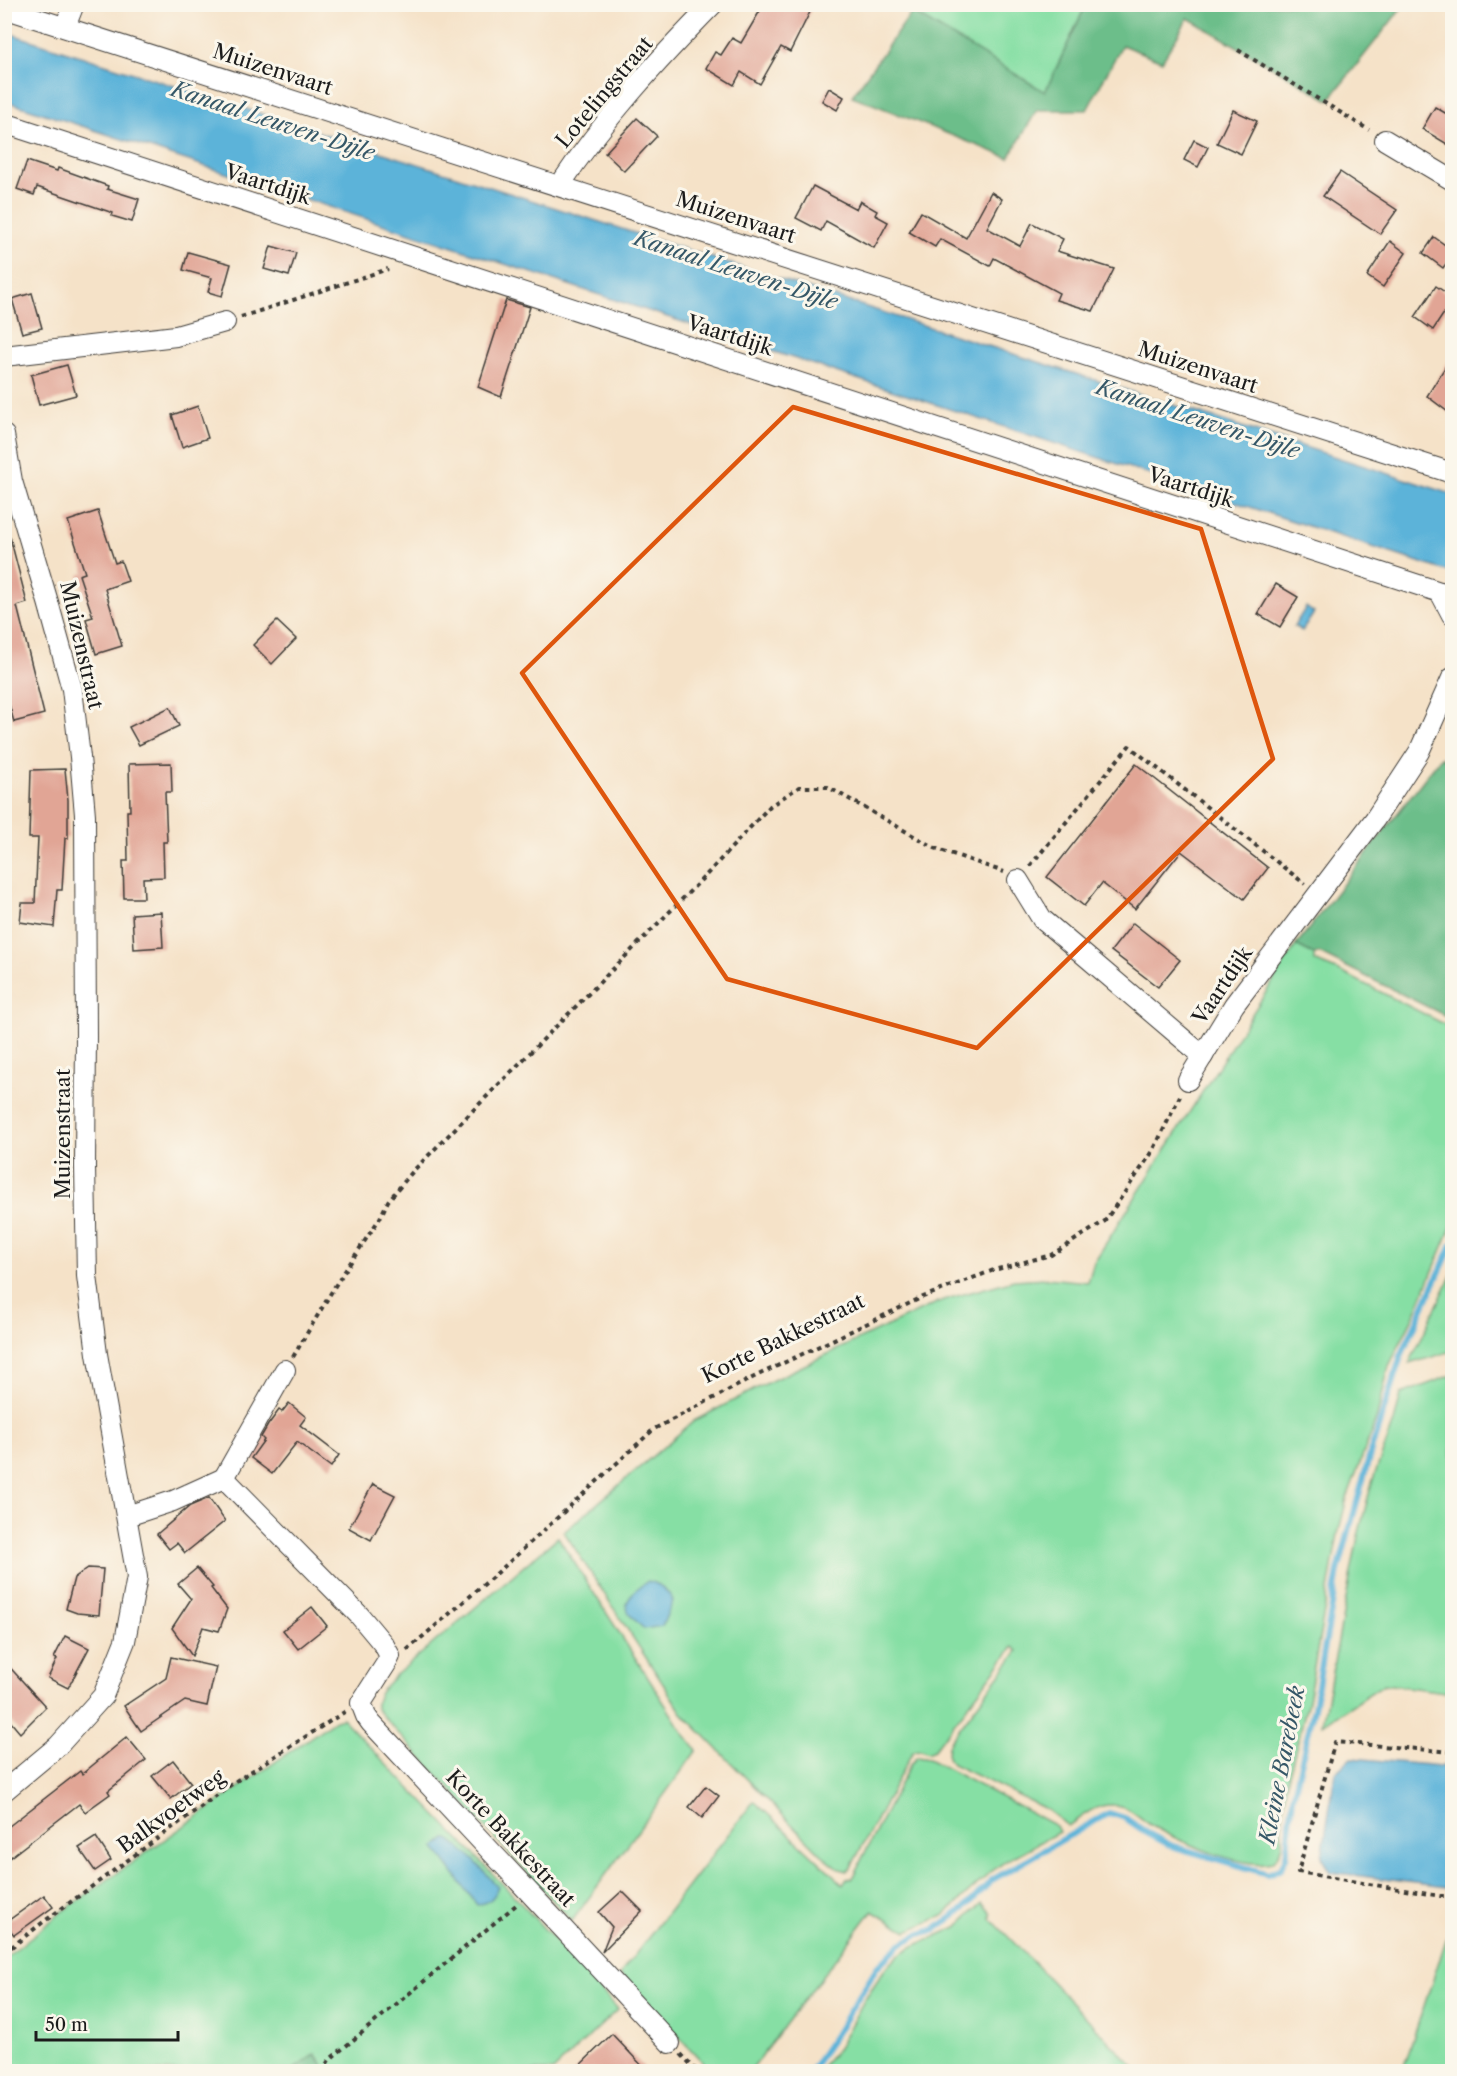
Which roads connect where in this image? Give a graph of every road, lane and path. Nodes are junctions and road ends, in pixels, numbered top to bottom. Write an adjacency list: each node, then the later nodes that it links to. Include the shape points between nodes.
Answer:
1 (74, 4): 4 (street)
2 (713, 4): 9 (street, Lotelingstraat, via 630,95)
3 (4, 8): 4 (street, Muizenvaart)
4 (65, 27): 9 (street, Muizenvaart)
5 (1238, 50): 7 (path)
6 (4, 123): 10 (street, Vaartdijk)
7 (1385, 140): 8 (street)
8 (1452, 180)
9 (560, 185): 15 (street, Muizenvaart)
10 (420, 259): 11 (path); 16 (street, Vaartdijk)
11 (225, 322): 12 (street, via 176,336)
12 (4, 356)
13 (4, 435): 14 (street, Muizenstraat)
14 (6, 467): 25 (street, Muizenstraat, via 72,689 80,757 85,816 87,1276)
15 (1452, 473)
16 (1446, 594): 17 (street, Vaartdijk)
17 (1452, 615)
18 (1452, 678): 20 (street, Vaartdijk, via 1419,752 1375,819)
19 (1012, 877): 20 (path, via 1129,746); 21 (street, via 1042,919); 23 (path, via 935,848 828,787 798,788 770,806 414,1170 388,1202)
20 (1318, 893): 21 (street, Vaartdijk, via 1234,1005)
21 (1203, 1056): 22 (street, Vaartdijk)
22 (1188, 1080): 26 (path, Korte Bakkestraat, via 1153,1151 1105,1221 1051,1255 994,1270 923,1297 756,1376 654,1430 411,1648)
23 (285, 1370): 24 (street)
24 (224, 1478): 25 (street); 26 (street, via 359,1615)
25 (127, 1516): 29 (street, Muizenstraat, via 137,1577 125,1641 103,1696 58,1746)
26 (390, 1656): 27 (street)
27 (361, 1702): 30 (street, Korte Bakkestraat, via 371,1723); 32 (path, Balkvoetweg, via 236,1781)
28 (1452, 1752): 31 (path, via 1335,1742 1298,1872)
29 (4, 1791)
30 (530, 1893): 33 (street, Korte Bakkestraat); 34 (path, via 328,2060)
31 (1452, 1896)
32 (4, 1953)
33 (670, 2043)
34 (322, 2072)

